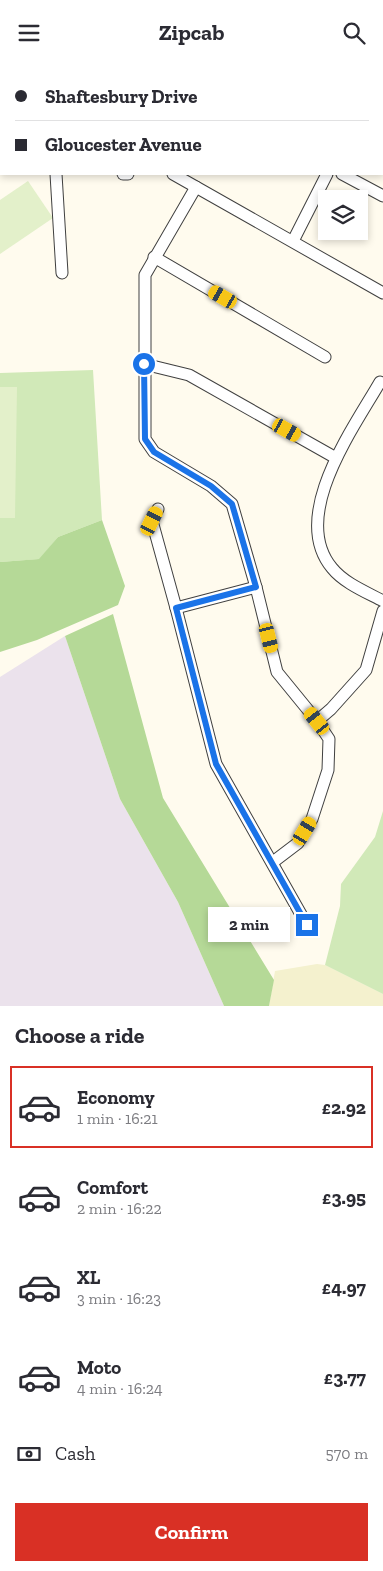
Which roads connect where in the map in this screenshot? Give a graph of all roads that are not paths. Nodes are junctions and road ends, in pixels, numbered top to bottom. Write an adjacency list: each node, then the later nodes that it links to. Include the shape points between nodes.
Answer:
1 (56, 175): 9 (street)
2 (175, 175): 5 (street)
3 (326, 175): 7 (street)
4 (344, 175): 6 (street)
5 (196, 187): 7 (street); 8 (street)
6 (383, 196)
7 (293, 241): 10 (street)
8 (154, 257): 11 (street); 12 (street, via 144,275)
9 (62, 273)
10 (383, 293)
11 (325, 357)
12 (144, 364): 14 (street, via 189,375); 16 (street, via 145,439 154,452 211,486 232,504)
13 (380, 382): 14 (street)
14 (336, 458): 17 (street, via 318,512 321,550 342,578)
15 (158, 509): 18 (street, via 152,521)
16 (256, 587): 18 (street); 20 (street, via 277,672)
17 (383, 601)
18 (176, 608): 21 (street, via 216,764)
19 (383, 611): 20 (street, via 366,670)
20 (317, 721): 21 (street, via 329,739 328,770 318,803 298,843)
21 (273, 862): 22 (street)
22 (307, 925)

